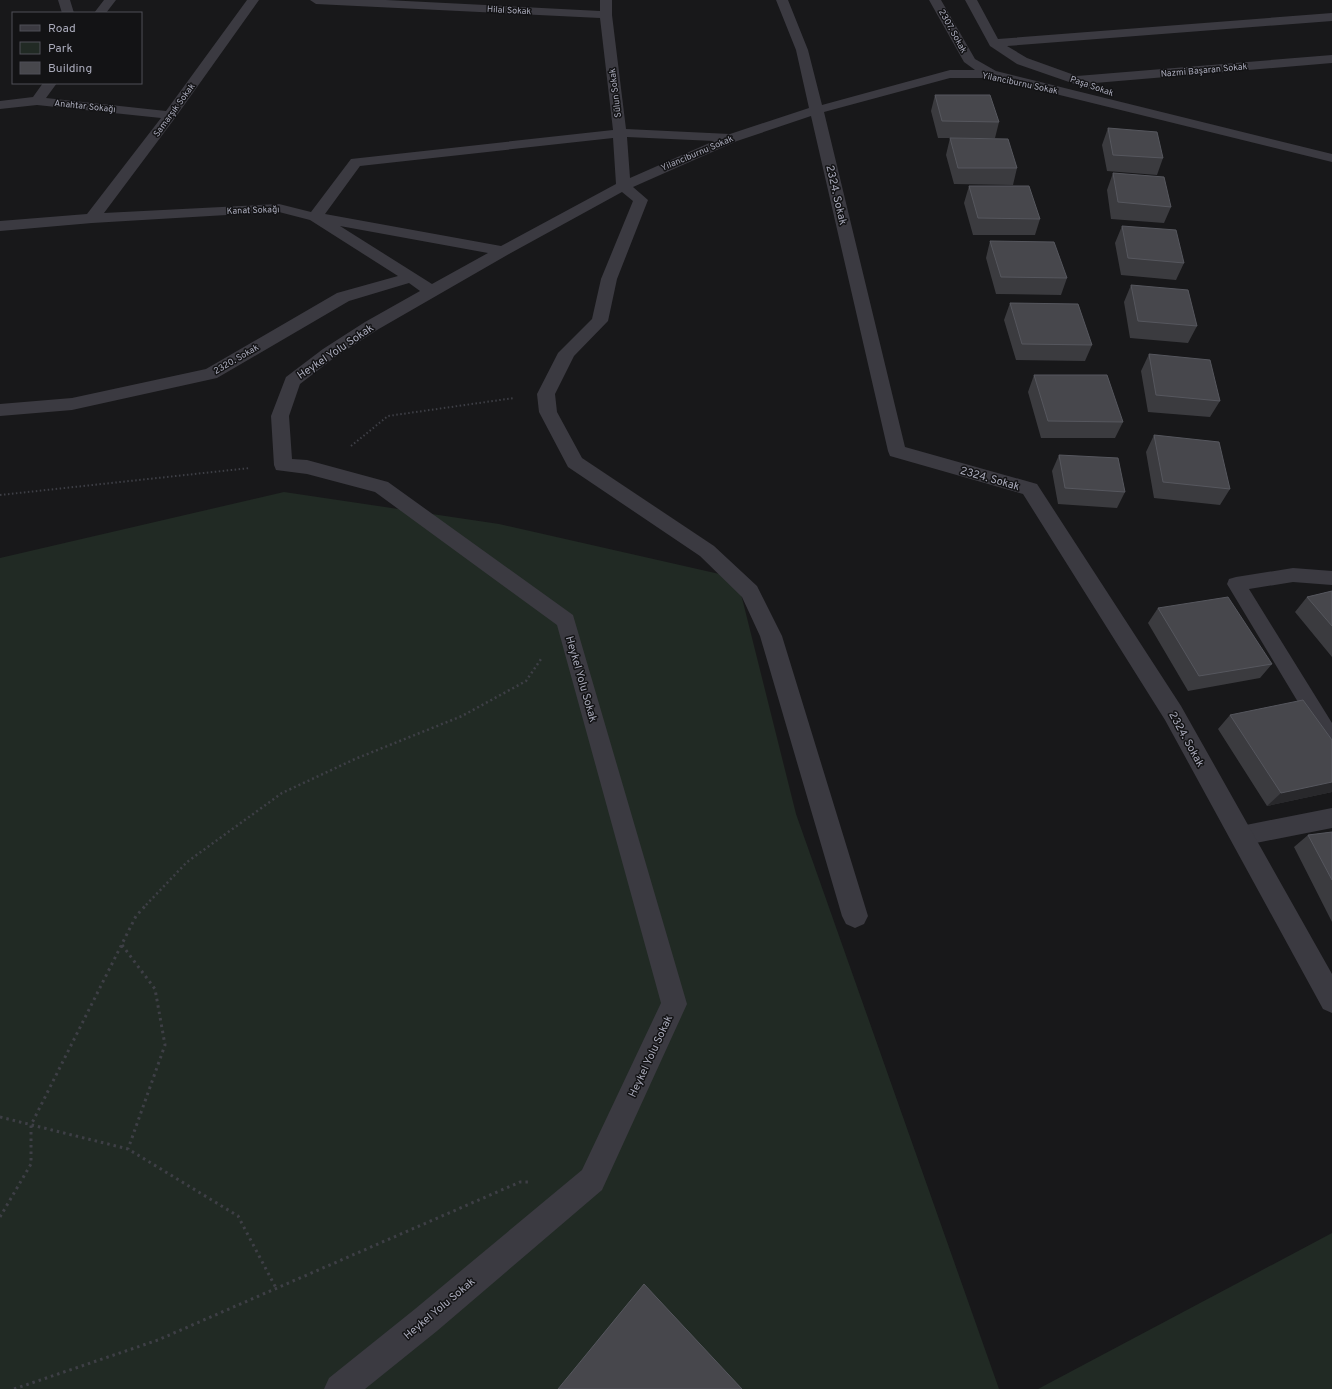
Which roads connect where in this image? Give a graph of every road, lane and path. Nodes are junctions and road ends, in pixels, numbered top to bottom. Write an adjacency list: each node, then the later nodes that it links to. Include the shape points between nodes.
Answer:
1 (64, 0): 9 (street)
2 (110, 0): 10 (street)
3 (253, 0): 21 (street, Samarşık Sokak)
4 (316, 0): 11 (street, Hilal Sokak)
5 (606, 0): 11 (street, Sülun Sokak)
6 (782, 0): 20 (street, 2324. Sokak, via 802,50)
7 (935, 0): 15 (street, 2307. Sokak, via 970,62)
8 (972, 0): 13 (street)
9 (68, 12)
10 (101, 12)
11 (606, 15): 22 (street, Sülun Sokak)
12 (1332, 17): 13 (street)
13 (994, 43): 16 (street, Paşa Sokak, via 1022,61)
14 (1332, 59): 16 (street, Nazmi Başaran Sokak)
15 (991, 74): 20 (street, Yilanciburnu Sokak, via 950,74); 23 (street, Yilanciburnu Sokak)
16 (1075, 80): 23 (street, Paşa Sokak)
17 (49, 84): 18 (street)
18 (37, 101): 19 (street, Anahtar Sokağı); 21 (street, Anahtar Sokağı)
19 (0, 105)
20 (817, 110): 24 (street, Yilanciburnu Sokak); 42 (street, 2324. Sokak, via 897,451 1030,489 1173,713)
21 (170, 115): 28 (street, Samarşık Sokak)
22 (620, 133): 24 (street); 26 (street, Sülun Sokak); 27 (street, via 356,162)
23 (1240, 135): 25 (street, Yilanciburnu Sokak)
24 (732, 138): 26 (street, Yilanciburnu Sokak)
25 (1332, 158)
26 (623, 186): 30 (street, Heykel Yolu Sokak); 33 (street, via 641,200 609,279 600,321 567,353)
27 (315, 217): 28 (street, Kanat Sokağı, via 279,208); 30 (street, Kanat Sokağı); 31 (street)
28 (92, 218): 29 (street, Kanat Sokağı)
29 (0, 226)
30 (503, 251): 32 (street, Heykel Yolu Sokak)
31 (411, 277): 32 (street); 34 (street, 2320. Sokak, via 343,297 211,374 72,404)
32 (431, 291): 35 (street, Heykel Yolu Sokak, via 329,353 292,381 280,416)
33 (546, 394): 36 (path, via 388,416 352,444); 43 (street, via 548,412 575,462 707,551 750,592 770,636)
34 (0, 410)
35 (282, 465): 36 (street, Heykel Yolu Sokak, via 308,467); 37 (path)
36 (332, 473): 39 (street, Heykel Yolu Sokak, via 381,487)
37 (0, 495)
38 (1332, 578): 40 (lane, via 1293,575 1236,584)
39 (566, 621): 44 (path, via 526,681 462,716 355,759 282,794 187,862 136,916); 53 (street, Heykel Yolu Sokak, via 674,1004 592,1180)
40 (1332, 741)
41 (1332, 818): 42 (lane)
42 (1241, 836): 45 (street, 2324. Sokak)
43 (855, 916)
44 (122, 945): 47 (path); 48 (path, via 155,989 165,1046)
45 (1332, 1000)
46 (0, 1117): 47 (path)
47 (31, 1125): 48 (path); 50 (path, via 32,1164)
48 (128, 1149): 51 (path, via 238,1216)
49 (535, 1182): 51 (path, via 520,1182)
50 (0, 1217)
51 (276, 1288): 52 (path, via 158,1340)
52 (14, 1389)
53 (340, 1389)

